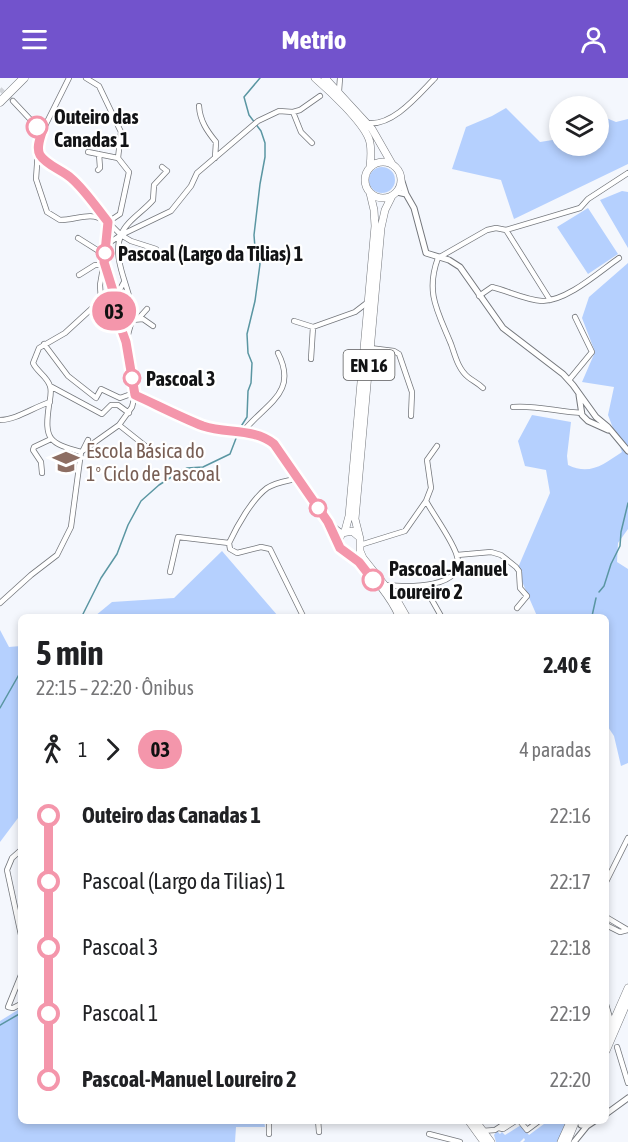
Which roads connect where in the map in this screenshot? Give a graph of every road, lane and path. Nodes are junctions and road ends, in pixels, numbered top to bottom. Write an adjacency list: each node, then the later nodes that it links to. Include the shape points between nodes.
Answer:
1 (24, 78): 10 (highway)
2 (69, 78): 15 (street)
3 (86, 78): 21 (street, via 99,86 121,132)
4 (340, 78): 7 (street)
5 (435, 78): 14 (street, via 404,109)
6 (323, 79): 7 (main road, EN 16); 8 (street)
7 (336, 93): 8 (street); 13 (main road, EN 16); 25 (main road, EN 16, via 369,140)
8 (320, 96): 12 (street)
9 (13, 101): 15 (street)
10 (0, 102)
11 (199, 106): 22 (street, via 207,132 216,142)
12 (293, 112): 17 (street, via 301,132); 22 (street, via 279,111 255,123)
13 (367, 123): 14 (street); 16 (main road, EN 16)
14 (378, 123): 16 (street)
15 (42, 132): 18 (street)
16 (376, 135): 23 (main road, EN 16)
17 (312, 143)
18 (38, 147): 32 (street, via 42,158 69,176); 32 (street, via 36,179 48,213 60,220 87,215)
19 (88, 152): 20 (street)
20 (99, 154): 21 (street); 26 (street)
21 (118, 158): 32 (street, via 129,172 120,214)
22 (215, 158): 34 (street, via 197,173 171,211)
23 (392, 164): 25 (main road, via 381,162); 28 (main road, EN 16)
24 (162, 167): 34 (street, via 167,171 154,185 153,200)
25 (370, 167): 29 (main road, EN 16, via 365,177)
26 (98, 170)
27 (628, 173): 33 (street, via 580,208)
28 (401, 178): 30 (main road, EN 16); 31 (street)
29 (370, 193): 30 (main road, via 380,198); 50 (main road, EN 16, via 375,219)
30 (395, 194): 31 (street); 63 (main road, EN 16, via 382,220)
31 (406, 194): 39 (street, via 414,208 426,253)
32 (108, 222): 34 (street); 36 (street)
33 (506, 230): 39 (street, via 487,230); 49 (street)
34 (121, 235): 36 (street); 37 (street); 45 (street)
35 (78, 238): 38 (street)
36 (106, 244): 38 (street)
37 (156, 249)
38 (105, 255): 41 (street)
39 (438, 258): 46 (street, via 460,267); 68 (street, via 431,284 434,302 458,364)
40 (619, 258): 49 (street, via 575,289)
41 (104, 264): 42 (street); 43 (street); 44 (street)
42 (79, 275)
43 (111, 279): 44 (street); 48 (street)
44 (101, 280): 47 (street)
45 (124, 282): 48 (street); 56 (street)
46 (479, 296): 49 (street, via 492,287 540,301); 66 (street, via 503,328)
47 (101, 300): 51 (street); 62 (street, via 65,333)
48 (114, 300): 51 (street)
49 (550, 300)
50 (368, 302): 53 (street); 58 (main road, EN 16)
51 (113, 306): 55 (street)
52 (147, 309): 56 (street)
53 (355, 312): 58 (street); 60 (street)
54 (575, 317): 66 (street, via 592,352)
55 (118, 319): 56 (street); 61 (street)
56 (134, 320): 59 (street, via 143,319); 61 (street)
57 (294, 321): 60 (street)
58 (366, 321): 90 (main road, EN 16, via 349,516)
59 (153, 326)
60 (313, 327): 65 (street)
61 (126, 342): 70 (street)
62 (44, 344): 67 (street, via 33,363); 70 (street, via 68,376 96,398 101,389 120,398)
63 (370, 348): 75 (street, via 399,354 412,392); 92 (main road, EN 16, via 355,519)
64 (278, 353): 79 (street, via 286,382)
65 (311, 359)
66 (569, 380): 69 (street)
67 (50, 386): 71 (street); 73 (street, via 102,414 111,405)
68 (483, 388)
69 (579, 393): 74 (street); 78 (street)
70 (135, 395): 73 (street); 79 (street, via 205,426)
71 (50, 402): 76 (street, via 9,420); 80 (street, via 47,419)
72 (513, 407): 74 (street, via 531,405)
73 (129, 413): 77 (street)
74 (582, 413): 78 (street, via 588,421)
75 (411, 416)
76 (0, 420)
77 (119, 425): 84 (street); 85 (street)
78 (612, 432): 83 (street)
79 (242, 433): 87 (street, via 267,438)
80 (51, 440): 84 (street); 86 (street, via 33,450 41,462)
81 (88, 440): 84 (street)
82 (437, 446): 88 (street, via 427,460 431,488)
83 (628, 450)
84 (82, 451): 101 (street, via 73,520 57,555)
85 (153, 452)
86 (42, 473)
87 (298, 478): 89 (street); 93 (street, via 266,489 239,522)
88 (426, 501): 92 (street, via 405,531); 95 (street)
89 (328, 522): 90 (street); 91 (street)
90 (343, 532): 91 (main road, EN 16); 92 (main road, via 352,531)
91 (338, 542): 94 (main road)
92 (359, 542): 94 (main road, via 355,551); 97 (main road, EN 16, via 363,558)
93 (229, 543): 96 (street, via 178,537); 103 (street, via 237,553 261,547 270,549)
94 (345, 552): 104 (main road, via 359,562)
95 (457, 555): 98 (street, via 457,569 450,578); 102 (street, via 496,553 516,567 520,588 527,596)
96 (170, 572)
97 (385, 585): 99 (street); 100 (main road, EN 16)
98 (424, 586): 99 (street); 106 (street)
99 (400, 587): 100 (street)
100 (395, 597): 105 (main road, EN 16)
101 (0, 603)
102 (517, 608)
103 (302, 614)
104 (398, 614)
105 (405, 614)
106 (440, 614)
107 (628, 838): 109 (street)
108 (18, 853): 111 (street, via 7,870)
109 (609, 876)
110 (609, 919): 113 (street)
111 (18, 922)
112 (609, 926): 113 (street, via 620,932)
113 (628, 930)
114 (18, 982): 117 (street, via 8,1007)
115 (628, 988): 118 (main road)
116 (628, 1000): 123 (main road)
117 (18, 1006)
118 (620, 1006): 119 (street); 121 (main road)
119 (609, 1007)
120 (609, 1014): 121 (street)
121 (612, 1025): 122 (main road)
122 (609, 1032)
123 (609, 1043)
124 (617, 1047): 125 (street)
125 (628, 1083)
126 (628, 1098): 127 (street)
127 (609, 1112)
128 (268, 1124): 142 (street)
129 (318, 1124): 141 (street)
130 (471, 1124): 144 (main road)
131 (504, 1124): 140 (street)
132 (511, 1124): 140 (street)
133 (522, 1124): 134 (street, via 527,1130)
134 (535, 1124)
135 (568, 1124): 147 (main road)
136 (576, 1124): 148 (main road)
137 (580, 1124): 139 (street)
138 (590, 1124): 139 (street)
139 (587, 1126): 149 (street)
140 (497, 1129): 144 (street); 146 (street, via 491,1136)
141 (319, 1132)
142 (269, 1134)
143 (429, 1134): 145 (street)
144 (481, 1138): 146 (main road)
145 (460, 1142)
146 (492, 1142)
147 (561, 1142)
148 (567, 1142)
149 (574, 1142)

